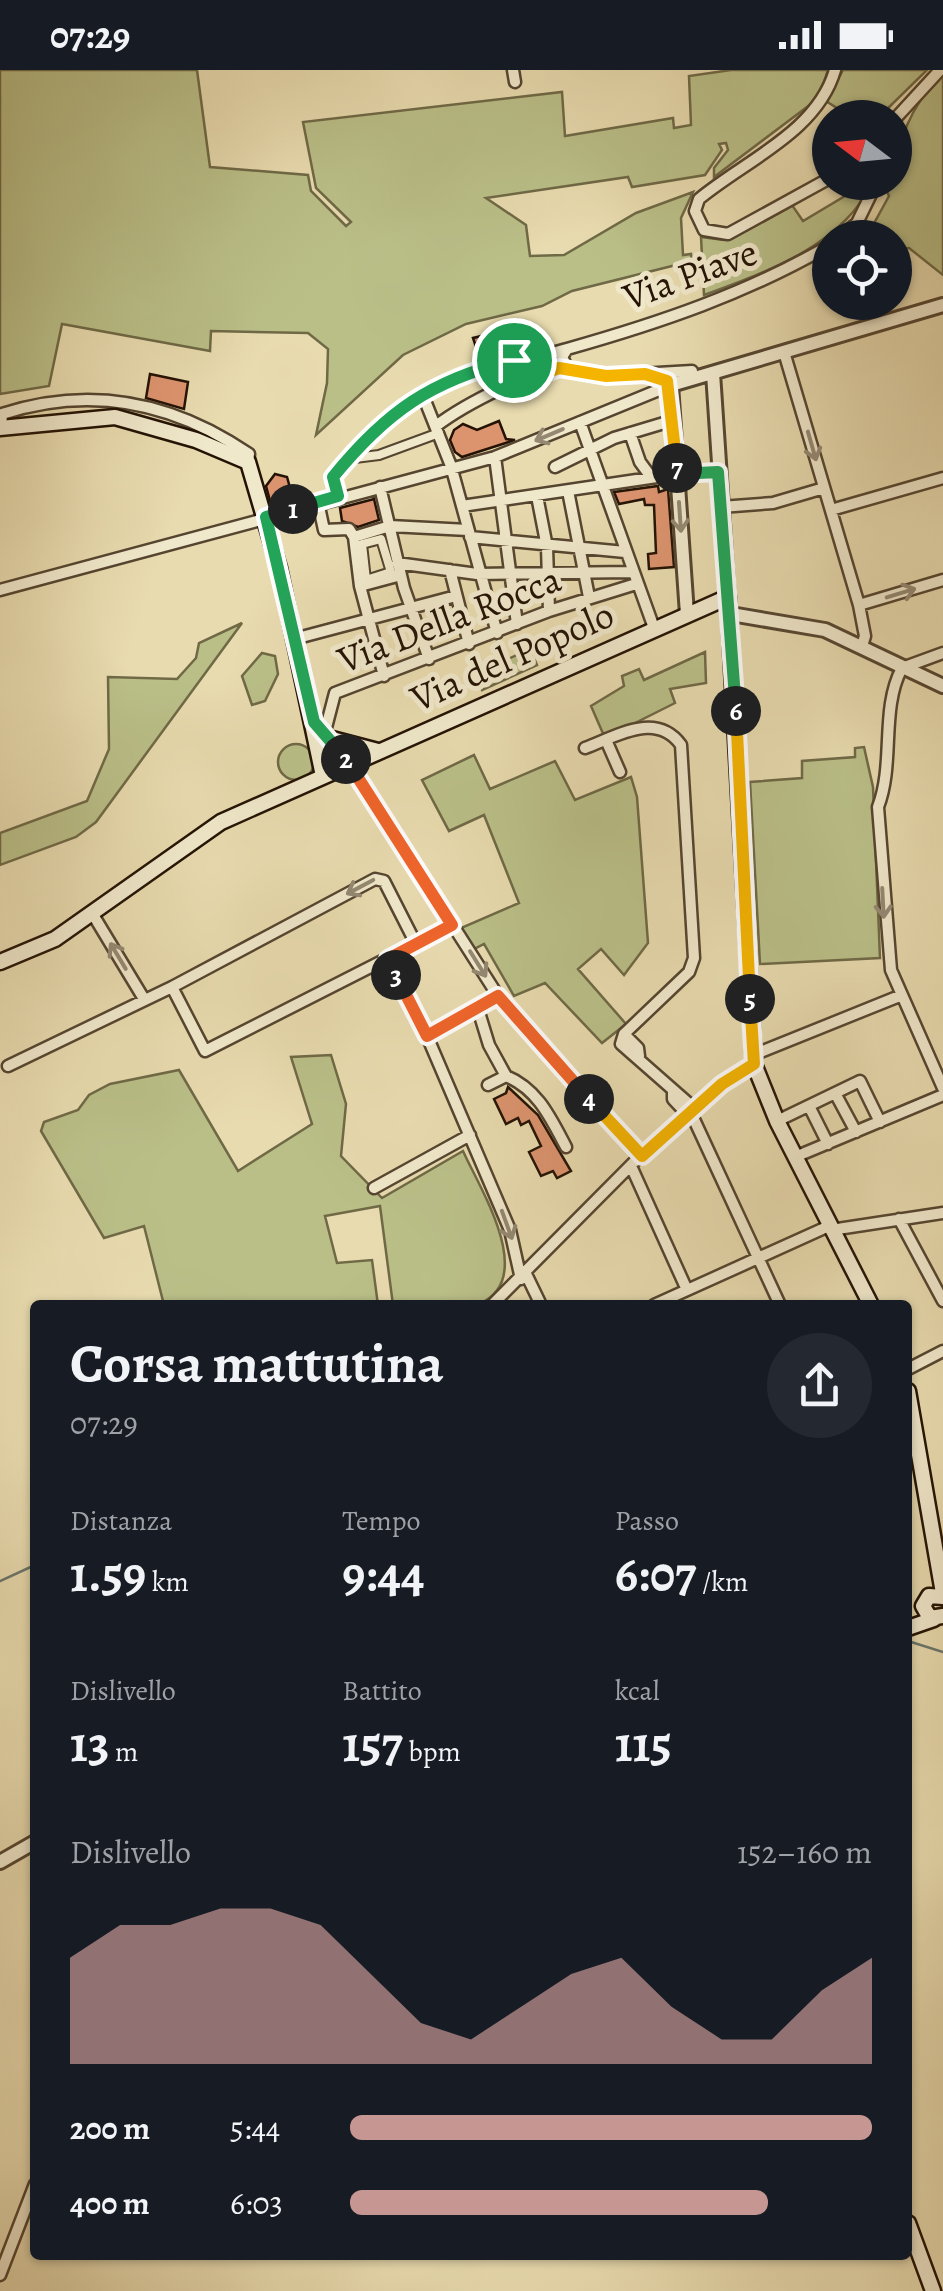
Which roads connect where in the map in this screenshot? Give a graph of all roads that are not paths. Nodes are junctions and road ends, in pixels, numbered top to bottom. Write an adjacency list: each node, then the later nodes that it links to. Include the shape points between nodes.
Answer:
1 (835, 70): 3 (street)
2 (940, 70): 4 (street)
3 (825, 100)
4 (912, 101)
5 (812, 114): 6 (street, via 699,199 695,211 704,230 721,236)
6 (812, 188)
7 (812, 255): 9 (street, Via Piave, via 706,306)
8 (943, 305): 10 (street)
9 (567, 350): 11 (street, Via Piave); 12 (street, via 562,356)
10 (784, 352): 14 (street); 35 (street, one-way to 35)
11 (514, 360): 16 (street); 18 (street, Via Piave, via 475,369)
12 (568, 369): 15 (street); 16 (street)
13 (692, 371): 14 (street); 15 (street); 17 (street)
14 (713, 373): 17 (street); 29 (street)
15 (645, 374): 17 (street)
16 (518, 383): 22 (street, via 457,410)
17 (671, 385): 19 (street); 20 (street)
18 (422, 394): 22 (street); 26 (street, Via Piave, via 364,437)
19 (674, 420): 23 (street); 30 (street)
20 (580, 422): 24 (street); 25 (street, one-way to 25)
21 (0, 428): 44 (main road, via 115,416 196,440 248,462)
22 (437, 429): 26 (street, via 379,455); 27 (street)
23 (630, 434): 24 (street); 31 (street)
24 (592, 448): 28 (street); 33 (street)
25 (495, 457): 27 (street); 39 (street)
26 (347, 459): 37 (street, via 333,477)
27 (452, 466): 34 (street); 41 (street)
28 (555, 467)
29 (718, 472): 30 (street); 42 (street)
30 (678, 474): 31 (street); 68 (street, one-way to 68)
31 (651, 477): 33 (street)
32 (943, 478): 43 (street)
33 (606, 485): 36 (street); 51 (street)
34 (380, 487): 37 (street); 45 (street)
35 (824, 488): 42 (street, via 773,503); 43 (street)
36 (568, 491): 38 (street); 50 (street)
37 (338, 496): 40 (street)
38 (536, 496): 39 (street); 49 (street)
39 (502, 500): 41 (street); 48 (street)
40 (318, 502): 44 (street); 47 (street, via 324,530 349,528)
41 (462, 506): 46 (street)
42 (721, 507): 64 (street)
43 (831, 510): 65 (street)
44 (266, 517): 61 (street); 74 (main road)
45 (390, 526): 46 (street); 47 (street); 52 (street)
46 (469, 533): 48 (street); 57 (street)
47 (354, 537): 60 (street)
48 (507, 542): 49 (street); 54 (street)
49 (547, 547): 50 (street); 55 (street)
50 (581, 550): 51 (street); 56 (street)
51 (625, 552): 58 (street)
52 (399, 569): 53 (street); 60 (street); 66 (street)
53 (450, 570): 57 (street); 62 (street)
54 (510, 572): 55 (street); 57 (street); 71 (street)
55 (548, 572): 56 (street); 67 (street)
56 (585, 573): 58 (street); 63 (street)
57 (481, 574): 73 (street)
58 (633, 578): 63 (street, Via Della Rocca); 72 (street)
59 (943, 580): 65 (street, one-way to 59)
60 (363, 583): 60 (street, via 391,572 381,539 362,544); 70 (street)
61 (0, 590)
62 (456, 596): 66 (street); 75 (street)
63 (588, 597): 67 (street, Via Della Rocca)
64 (728, 598): 68 (main road, Via del Popolo); 69 (main road)
65 (859, 606): 76 (street)
66 (413, 607): 70 (street); 78 (street)
67 (548, 611): 71 (street, Via Della Rocca)
68 (687, 614): 72 (main road, Via del Popolo)
69 (731, 614): 76 (street, via 807,625); 99 (main road)
70 (369, 619): 74 (street); 80 (street)
71 (517, 624): 73 (street, Via Della Rocca)
72 (654, 628): 85 (main road, Via del Popolo)
73 (497, 633): 75 (street, Via Della Rocca)
74 (294, 639): 82 (main road)
75 (470, 644): 78 (street, Via Della Rocca)
76 (862, 646): 79 (street)
77 (943, 653): 79 (street)
78 (429, 659): 80 (street, Via Della Rocca)
79 (902, 668): 81 (street); 94 (street, one-way to 94, via 878,808 886,946)
80 (384, 676): 82 (street, Via Della Rocca, via 335,693)
81 (943, 686)
82 (323, 739): 85 (main road); 86 (main road); 86 (main road)
83 (606, 740): 84 (street); 87 (street); 107 (street, via 651,725 663,727 680,745 694,958 689,972 624,1034 672,1099)
84 (585, 748)
85 (378, 751): 86 (main road, Via del Popolo)
86 (337, 770): 88 (main road, Via del Popolo, via 220,822); 89 (street)
87 (620, 772)
88 (92, 913): 92 (main road, Via del Popolo, via 55,939); 96 (street, one-way to 88)
89 (452, 925): 90 (street); 95 (street, one-way to 95)
90 (416, 944): 91 (street); 93 (street, one-way to 93, via 384,881 375,879)
91 (388, 959): 93 (street, via 206,1051); 98 (street)
92 (0, 962)
93 (172, 987): 96 (street)
94 (902, 995): 99 (street); 103 (street)
95 (498, 996): 97 (street); 114 (street)
96 (144, 998): 100 (street)
97 (478, 1009): 98 (street); 101 (street)
98 (427, 1036): 111 (street)
99 (753, 1060): 107 (street); 108 (main road)
100 (8, 1066)
101 (506, 1076): 102 (street); 113 (street, via 522,1082 545,1108)
102 (488, 1085)
103 (943, 1088)
104 (836, 1093): 106 (street); 109 (street, via 860,1081); 110 (street)
105 (943, 1095): 109 (street)
106 (809, 1106): 108 (street); 112 (street)
107 (691, 1112): 114 (street); 121 (street)
108 (777, 1120): 115 (main road)
109 (880, 1122): 110 (street)
110 (856, 1132): 112 (street)
111 (470, 1134): 117 (street); 122 (street, one-way to 122)
112 (828, 1144): 115 (street)
113 (566, 1147)
114 (642, 1156): 116 (street)
115 (795, 1157): 120 (main road)
116 (631, 1166): 122 (street); 123 (street)
117 (374, 1188)
118 (943, 1212): 119 (street)
119 (900, 1219): 120 (street); 129 (street)
120 (830, 1228): 121 (street); 128 (main road)
121 (758, 1258): 123 (street); 127 (street)
122 (524, 1276): 124 (street); 125 (street)
123 (687, 1290): 126 (street)
124 (498, 1300)
125 (539, 1300)
126 (665, 1300)
127 (778, 1300)
128 (868, 1300)
129 (943, 1301)
130 (943, 1351): 131 (street)
131 (912, 1367)
132 (913, 1439): 133 (main road, via 937,1543)
133 (935, 1594): 134 (main road); 135 (main road)
134 (940, 1618): 136 (main road)
135 (912, 1622)
136 (912, 1626)
137 (30, 1845): 138 (street)
138 (0, 1862)
139 (30, 2197): 141 (street)
140 (912, 2234): 142 (main road)
141 (0, 2276)
142 (934, 2291)

